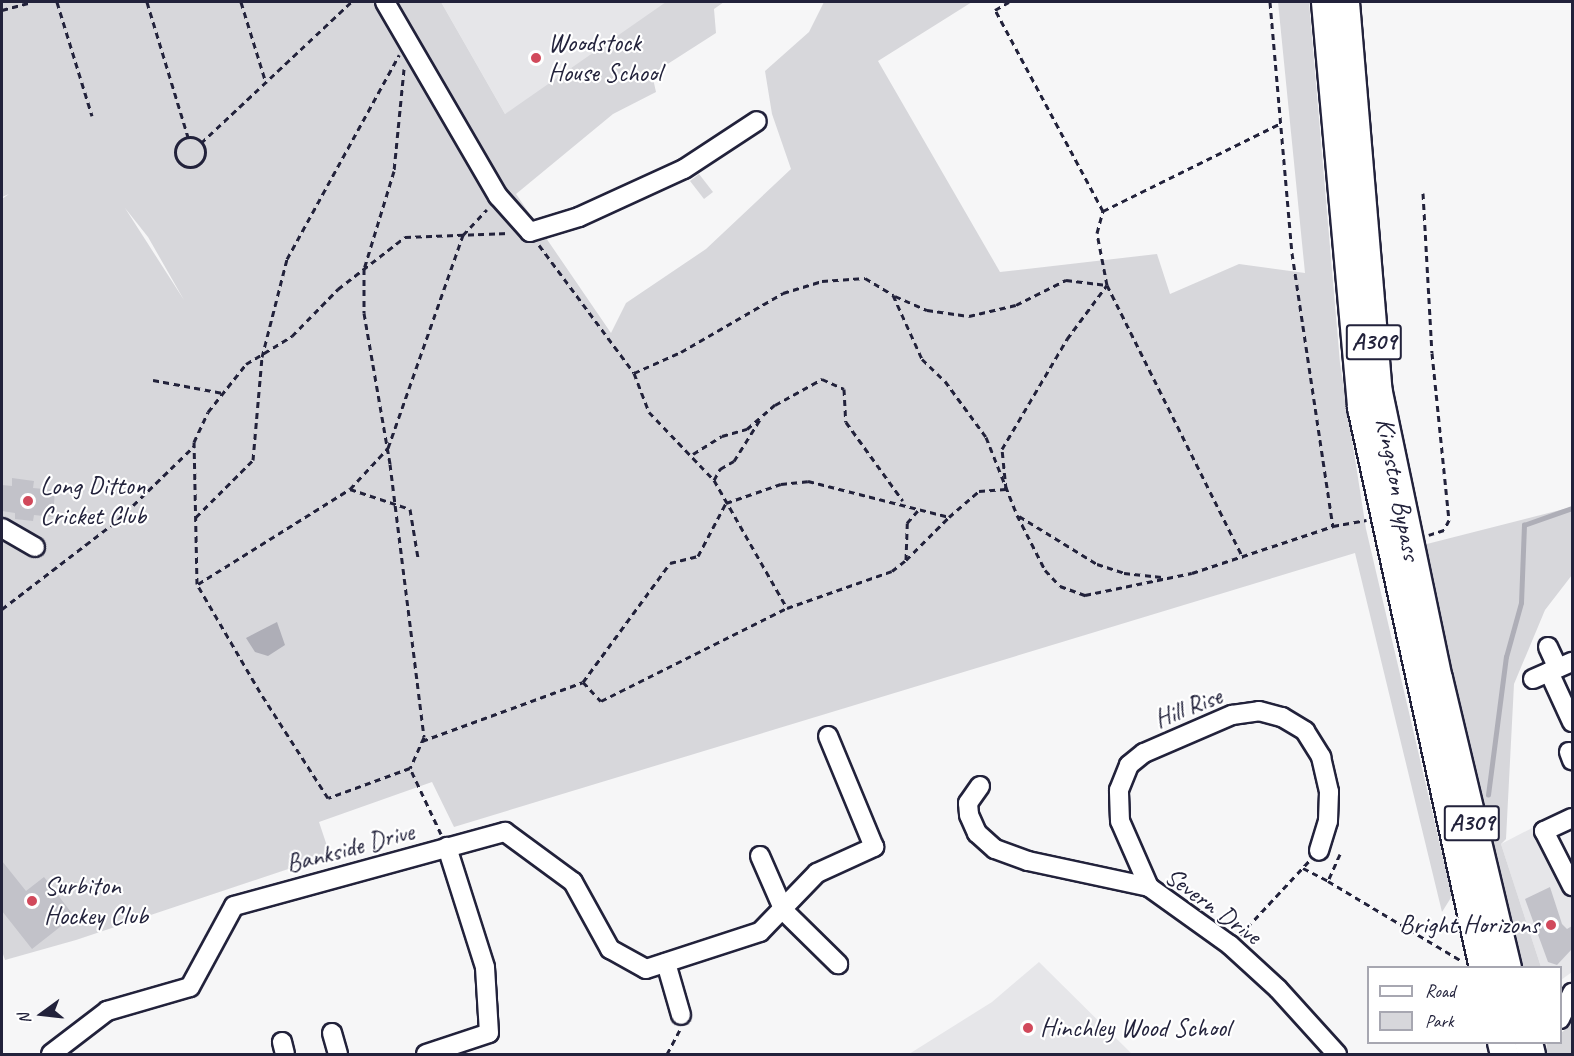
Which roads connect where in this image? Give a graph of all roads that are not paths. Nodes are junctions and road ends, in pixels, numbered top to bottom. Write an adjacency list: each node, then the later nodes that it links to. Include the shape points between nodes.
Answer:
1 (385, 2): 4 (street, via 498,196 530,232 579,217 684,169)
2 (1325, 2): 21 (highway, Kingston Bypass / A309, via 1361,407)
3 (1345, 2): 22 (highway, Kingston Bypass / A309, via 1378,392 1408,542)
4 (757, 121)
5 (2, 528): 6 (street)
6 (35, 547)
7 (1548, 647): 8 (street)
8 (1553, 670): 9 (street)
9 (1572, 722)
10 (828, 736): 18 (street, via 874,847 816,873)
11 (980, 786): 17 (street, Severn Drive, via 969,802 969,815 977,833 995,849 1061,869)
12 (1572, 818): 16 (street, via 1544,831)
13 (447, 848): 19 (street, Bankside Drive, via 505,832 573,882 610,949 646,969); 29 (street, Bankside Drive, via 234,906 190,987 107,1011); 31 (street, via 485,967 489,1033)
14 (1319, 851): 17 (street, Hill Rise, via 1328,820 1329,792 1321,757 1305,731 1282,717 1259,711 1232,715 1144,753 1129,765 1119,790 1120,820)
15 (760, 856): 18 (street)
16 (1572, 886)
17 (1149, 887): 32 (street, Severn Drive, via 1230,945 1278,989)
18 (784, 911): 19 (street, Bankside Drive, via 760,932); 20 (street)
19 (666, 963): 26 (street)
20 (838, 964)
21 (1483, 966)
22 (1507, 966)
23 (1572, 988): 25 (street)
24 (1572, 993): 27 (street)
25 (1562, 1000)
26 (681, 1015)
27 (1562, 1015)
28 (332, 1033): 30 (street)
29 (51, 1054)
30 (338, 1054)
31 (426, 1054)
32 (1337, 1054)

